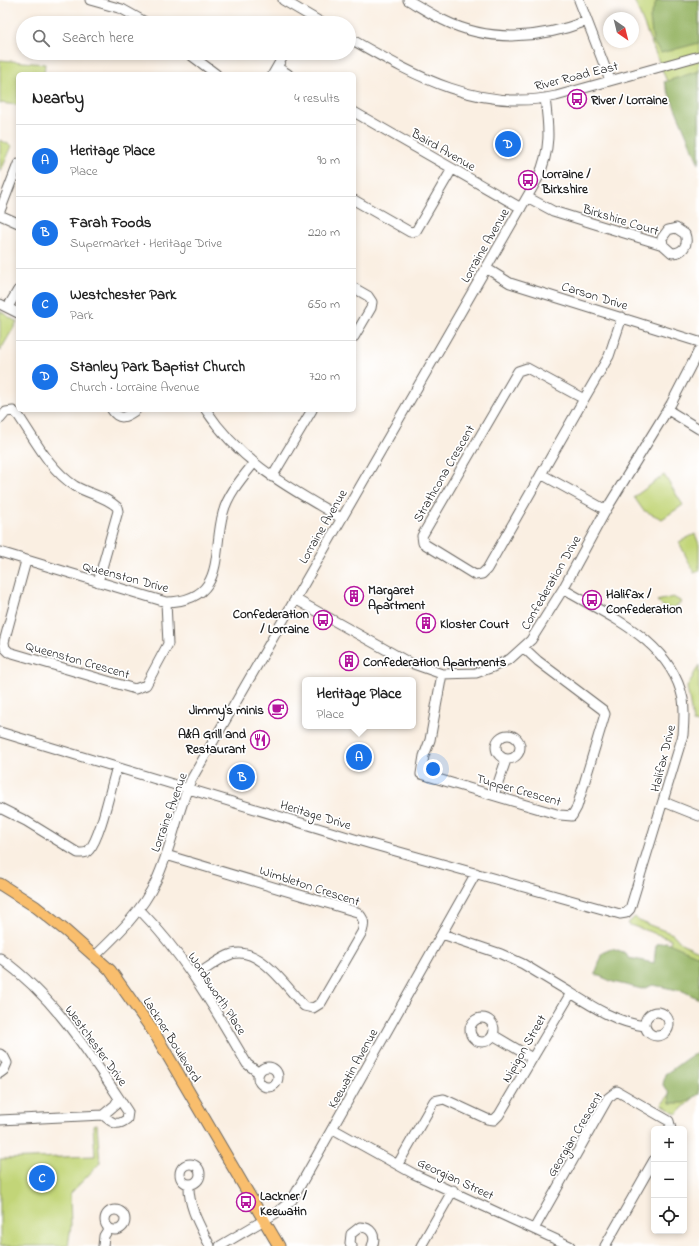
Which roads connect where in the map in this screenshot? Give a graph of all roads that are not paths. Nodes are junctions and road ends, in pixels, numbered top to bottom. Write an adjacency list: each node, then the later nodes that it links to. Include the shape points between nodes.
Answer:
1 (90, 0): 5 (street, via 122,9)
2 (283, 0): 6 (street)
3 (408, 0): 7 (street, via 444,20 489,35 532,36 559,31)
4 (579, 0): 7 (street)
5 (134, 16)
6 (302, 16)
7 (587, 21): 14 (street)
8 (356, 42): 15 (street, River Road East, via 408,72 446,88 491,98)
9 (699, 56): 14 (street, River Road East)
10 (197, 60): 13 (street)
11 (282, 60): 12 (street)
12 (275, 71)
13 (213, 72)
14 (610, 80): 15 (street, River Road East)
15 (545, 98): 19 (street, Lorraine Avenue, via 549,133 546,162)
16 (356, 113): 18 (street, Baird Avenue)
17 (16, 169): 22 (street)
18 (452, 169): 20 (street, via 416,231 410,232); 21 (street, Baird Avenue)
19 (527, 197): 21 (street, Lorraine Avenue); 25 (street, Birkshire Court, via 553,211)
20 (356, 201)
21 (521, 208): 26 (street, Lorraine Avenue)
22 (0, 211)
23 (0, 215): 24 (street)
24 (16, 222)
25 (663, 245)
26 (486, 268): 31 (street, Carson Drive, via 510,283); 47 (street, Lorraine Avenue)
27 (356, 289): 32 (street, via 368,296 372,302)
28 (16, 292): 29 (street)
29 (4, 306): 30 (street)
30 (16, 312)
31 (622, 317): 33 (street, Carson Drive); 35 (street, Strathcona Crescent, via 609,356)
32 (356, 334)
33 (699, 342)
34 (699, 350): 36 (street, Confederation Drive)
35 (584, 400): 44 (street, Strathcona Crescent); 44 (street, Strathcona Crescent, via 527,368 518,371 421,540 425,546 475,575 482,574 488,569)
36 (668, 410): 42 (street); 46 (street, Confederation Drive)
37 (113, 412): 38 (street, via 120,418)
38 (133, 412)
39 (208, 412): 43 (street, via 231,442)
40 (311, 412): 45 (street)
41 (0, 419): 50 (street, via 6,412 13,411 58,473 76,487 117,507)
42 (699, 429)
43 (254, 464): 45 (street); 53 (street, Queenston Drive, via 235,488 223,512 215,568 210,582 203,590 187,598)
44 (542, 474): 46 (street)
45 (272, 477): 47 (street)
46 (606, 510): 51 (street, Confederation Drive)
47 (341, 518): 52 (street, Lorraine Avenue)
48 (0, 552): 49 (street, Queenston Drive)
49 (26, 562): 50 (street, Queenston Drive); 53 (street, Queenston Crescent, via 4,642 5,648 9,652 128,687 141,689 146,685 164,652 168,635)
50 (98, 582): 53 (street, Queenston Drive)
51 (563, 589): 54 (street, Confederation Drive); 61 (street, Halifax Drive, via 641,635 662,655 677,682 684,711 683,736)
52 (295, 599): 55 (street, Confederation Drive, via 408,662); 59 (street, Lorraine Avenue)
53 (166, 602)
54 (524, 648): 55 (street, Confederation Drive, via 510,659 484,670); 60 (street, Tupper Crescent, via 604,710 606,718 572,816 560,815)
55 (442, 674): 60 (street, Tupper Crescent, via 421,774)
56 (0, 732): 58 (street, Heritage Drive)
57 (506, 760): 60 (street)
58 (117, 766): 59 (street, Heritage Drive); 62 (street, via 97,835 90,850 84,854 78,853)
59 (188, 788): 64 (street, Lorraine Avenue); 65 (street, Heritage Drive)
60 (494, 796)
61 (664, 802): 63 (street); 68 (street, Halifax Drive, via 630,909)
62 (0, 808)
63 (699, 816)
64 (166, 855): 67 (street, Lorraine Avenue, via 156,882); 72 (street, Wimbleton Crescent, via 357,912 363,917 362,932 321,1003 312,1008 304,1006 264,963 246,953 227,956)
65 (476, 873): 68 (street, Heritage Drive, via 620,914); 69 (street, Keewatin Avenue)
66 (0, 884): 70 (main road, Lackner Boulevard, via 36,907)
67 (139, 909): 70 (street, Lorraine Avenue); 72 (street, Wordsworth Place)
68 (626, 913)
69 (442, 934): 73 (street, via 523,964); 84 (street, Keewatin Avenue)
70 (95, 956): 89 (main road, Lackner Boulevard, via 110,970 155,1034)
71 (0, 958): 80 (street, Westchester Drive, via 60,1013 90,1052)
72 (195, 976): 79 (street, Wordsworth Place, via 247,1064)
73 (570, 993): 74 (street, via 599,1010 634,1025); 77 (street, Nipigon Street)
74 (645, 1026)
75 (493, 1035): 77 (street)
76 (0, 1054): 78 (street, via 7,1063)
77 (532, 1058): 86 (street, Nipigon Street, via 494,1120 487,1120 444,1099 434,1100)
78 (0, 1073)
79 (259, 1073)
80 (119, 1098): 81 (street, Westchester Drive); 81 (street, Westchester Drive, via 128,1112 127,1118 116,1124)
81 (103, 1115): 82 (street, Westchester Drive)
82 (0, 1120)
83 (670, 1126): 91 (street, Georgian Crescent, via 669,1121 616,1091 608,1098)
84 (333, 1129): 86 (street, Georgian Street); 89 (street, Keewatin Avenue, via 292,1200)
85 (653, 1162): 100 (street)
86 (398, 1164): 88 (street, Georgian Street, via 414,1174)
87 (189, 1184): 93 (street, via 189,1197 198,1225)
88 (453, 1190): 91 (street, Georgian Street); 98 (street)
89 (264, 1220): 94 (street, Keewatin Avenue); 95 (main road, Lackner Boulevard)
90 (109, 1228): 92 (street, via 104,1236)
91 (534, 1229): 99 (street, Georgian Street)
92 (103, 1246)
93 (210, 1246)
94 (220, 1246)
95 (279, 1246)
96 (352, 1246): 97 (street, via 351,1234 360,1227 368,1228 373,1233)
97 (372, 1246)
98 (421, 1246)
99 (570, 1246)
100 (605, 1246)

